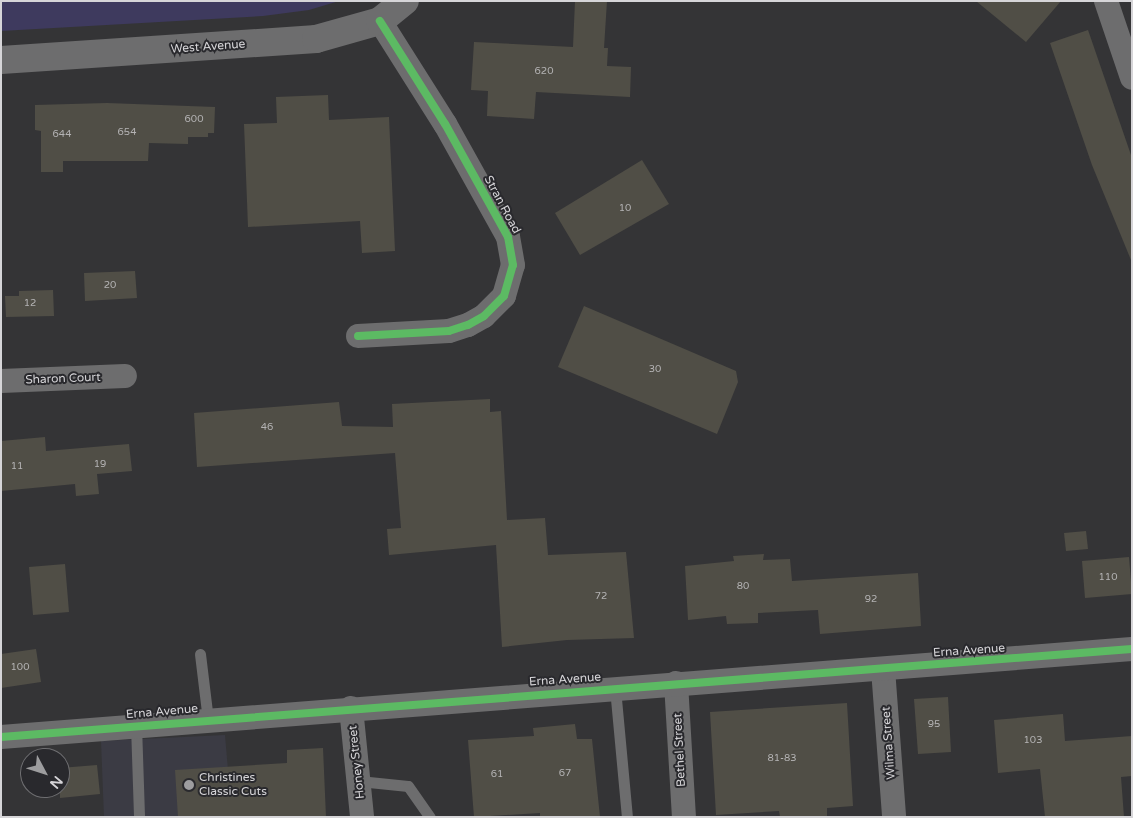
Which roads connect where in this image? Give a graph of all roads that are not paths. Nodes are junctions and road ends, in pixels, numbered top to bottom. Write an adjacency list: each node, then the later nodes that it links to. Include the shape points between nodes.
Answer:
1 (405, 1): 3 (street, West Avenue)
2 (1106, 1): 5 (street)
3 (380, 21): 4 (street, West Avenue, via 341,34 287,42); 6 (street, Stran Road, via 445,124 508,237 513,265 504,296 484,316 468,325 449,331)
4 (1, 60)
5 (1132, 78)
6 (358, 336)
7 (125, 376): 8 (street, Sharon Court)
8 (1, 381)
9 (1132, 650): 11 (street, Erna Avenue)
10 (200, 654): 15 (lane)
11 (883, 669): 12 (street, Erna Avenue); 24 (street, Wilma Street)
12 (676, 683): 13 (street, Erna Avenue); 23 (street, Bethel Street)
13 (615, 688): 14 (street, Erna Avenue); 22 (lane)
14 (351, 708): 15 (street, Erna Avenue); 18 (street, Honey Street)
15 (208, 720): 16 (street, Erna Avenue)
16 (136, 725): 17 (street, Erna Avenue); 19 (lane)
17 (1, 737)
18 (359, 781): 20 (street, Honey Street); 21 (lane, via 408,786)
19 (140, 817)
20 (362, 817)
21 (430, 817)
22 (627, 817)
23 (684, 817)
24 (894, 817)

